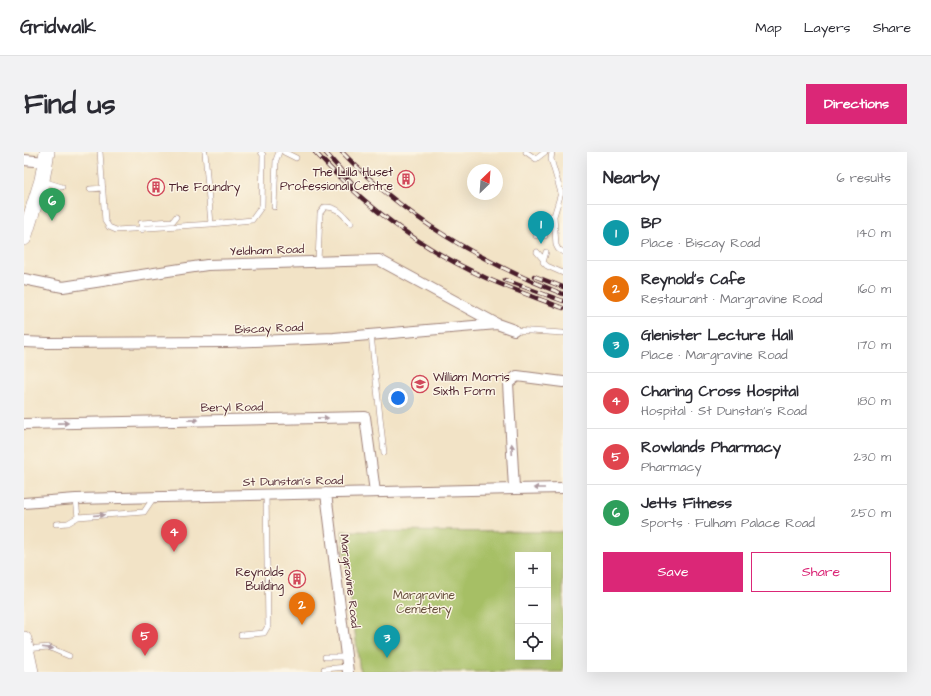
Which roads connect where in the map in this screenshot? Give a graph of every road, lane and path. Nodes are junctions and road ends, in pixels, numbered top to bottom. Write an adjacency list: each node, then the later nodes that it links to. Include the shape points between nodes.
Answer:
1 (100, 152): 14 (lane)
2 (206, 152): 22 (lane)
3 (261, 152): 22 (lane, via 262,206 252,220)
4 (279, 152): 17 (lane, via 276,160)
5 (284, 152): 10 (lane)
6 (526, 152): 7 (lane, via 536,159)
7 (545, 152)
8 (552, 152): 16 (lane, via 551,159)
9 (46, 157): 11 (street); 12 (main road)
10 (296, 158)
11 (24, 160)
12 (42, 180): 13 (lane); 26 (main road)
13 (62, 186)
14 (103, 188): 15 (lane); 23 (lane, via 105,221 109,227 116,230)
15 (90, 189)
16 (562, 193): 18 (lane)
17 (274, 207)
18 (554, 216): 21 (lane, via 542,217); 29 (lane, via 556,245)
19 (176, 218): 23 (lane, via 173,221 142,223)
20 (351, 223): 31 (lane, via 337,209 325,207 320,213)
21 (541, 223): 24 (lane); 25 (lane)
22 (211, 224): 23 (lane)
23 (142, 230)
24 (536, 236)
25 (545, 236)
26 (24, 238)
27 (537, 252): 30 (lane)
28 (546, 252): 30 (lane)
29 (563, 252)
30 (543, 259): 32 (lane, via 547,266)
31 (318, 262): 33 (street, Yeldham Road, via 207,265 63,288); 34 (street, Yeldham Road, via 383,260)
32 (563, 273)
33 (24, 279)
34 (497, 324): 35 (street, Biscay Road); 37 (street, Biscay Road)
35 (514, 330): 36 (lane)
36 (563, 333)
37 (371, 334): 38 (street, Biscay Road, via 227,342); 41 (lane)
38 (24, 342)
39 (563, 382): 42 (street, one-way to 39, via 508,383 517,376)
40 (24, 424): 44 (street, Beryl Road, one-way to 44, via 365,417)
41 (384, 453)
42 (514, 488): 43 (street, St Dunstan's Road, one-way to 42); 44 (street, St Dunstan's Road)
43 (563, 488)
44 (375, 492): 45 (street, St Dunstan's Road)
45 (326, 493): 46 (street, St Dunstan's Road); 56 (street, Margravine Road)
46 (266, 494): 47 (street, St Dunstan's Road); 52 (lane, via 268,626 264,633)
47 (154, 497): 48 (street, St Dunstan's Road); 50 (lane, one-way to 47, via 144,512)
48 (76, 499): 49 (street, St Dunstan's Road); 50 (lane)
49 (24, 503)
50 (78, 517): 51 (lane, via 68,523)
51 (56, 524)
52 (241, 636)
53 (25, 644): 54 (lane, one-way to 54, via 48,646); 58 (main road)
54 (69, 656)
55 (324, 657): 56 (lane)
56 (347, 665): 57 (lane)
57 (324, 669)
58 (31, 672)

